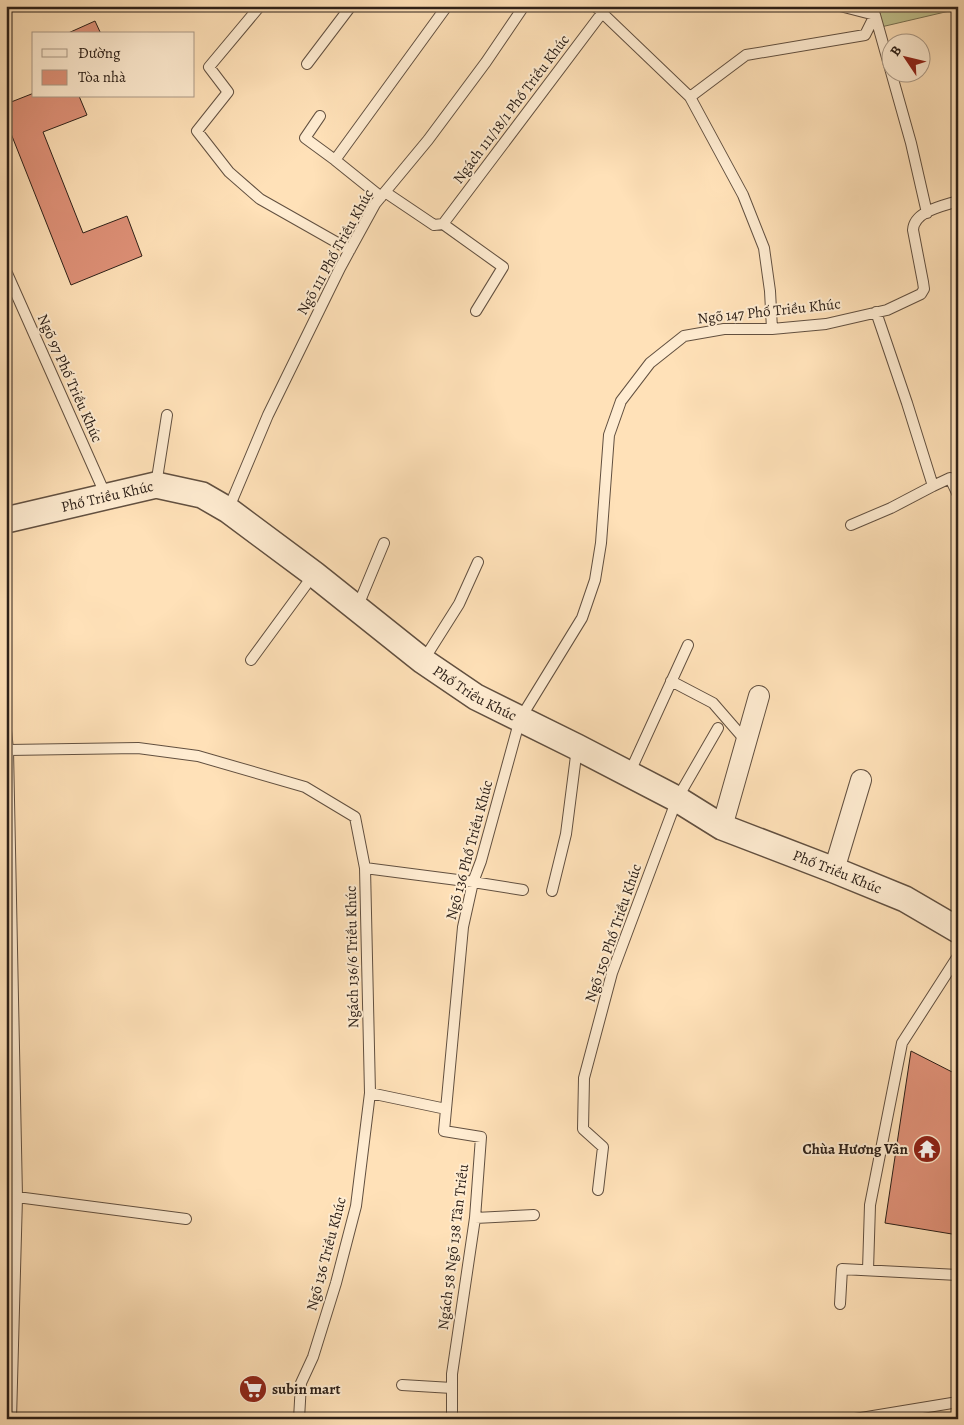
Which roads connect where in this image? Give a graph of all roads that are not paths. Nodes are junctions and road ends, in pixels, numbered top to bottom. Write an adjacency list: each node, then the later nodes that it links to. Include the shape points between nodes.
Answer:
1 (260, 6): 16 (lane, via 209,67 228,92 197,131 229,172 260,199)
2 (351, 6): 8 (lane)
3 (447, 6): 11 (lane)
4 (524, 6): 12 (lane, Ngõ 111 Phố Triều Khúc, via 428,140)
5 (840, 6): 7 (lane)
6 (598, 10): 9 (lane); 15 (lane, Ngách 111/18/1 Phố Triều Khúc)
7 (875, 15): 9 (lane, via 865,35 746,55); 14 (lane)
8 (307, 64)
9 (690, 97): 20 (lane, via 743,194 764,248)
10 (320, 116): 11 (lane, via 305,138)
11 (335, 160): 12 (lane)
12 (383, 194): 15 (lane, via 434,225); 16 (lane, Ngõ 111 Phố Triều Khúc)
13 (958, 201): 14 (lane)
14 (927, 213): 19 (lane, Ngõ 147 Phố Triều Khúc, via 914,222 913,230 924,289 915,297)
15 (443, 224): 18 (lane, via 503,267)
16 (350, 250): 27 (lane, Ngõ 111 Phố Triều Khúc, via 268,416)
17 (6, 271): 26 (lane, Ngõ 97 Phố Triều Khúc)
18 (476, 311)
19 (876, 312): 20 (lane, Ngõ 147 Phố Triều Khúc, via 826,324); 24 (lane)
20 (772, 329): 39 (lane, Ngõ 147 Phố Triều Khúc, via 724,329 684,336 650,363 621,401 609,435 596,580 582,618)
21 (167, 415): 23 (lane)
22 (954, 476): 24 (lane); 25 (lane)
23 (156, 485): 26 (street, Phố Triều Khúc); 27 (street, Phố Triều Khúc, via 202,494)
24 (933, 486): 29 (lane)
25 (958, 495)
26 (106, 496): 28 (street, Phố Triều Khúc)
27 (228, 510): 32 (street, Phố Triều Khúc)
28 (6, 520)
29 (851, 525)
30 (384, 543): 33 (lane)
31 (478, 562): 36 (lane, via 459,604)
32 (314, 574): 33 (street, Phố Triều Khúc); 35 (lane)
33 (357, 609): 36 (street, Phố Triều Khúc)
34 (688, 646): 37 (lane)
35 (251, 660)
36 (423, 661): 39 (street, Phố Triều Khúc, via 476,697)
37 (671, 682): 42 (lane, via 712,703); 45 (lane)
38 (759, 696): 42 (street)
39 (520, 719): 43 (street, Phố Triều Khúc); 51 (lane, Ngõ 136 Phố Triều Khúc)
40 (718, 728): 47 (lane)
41 (6, 730): 44 (lane)
42 (746, 741): 48 (street)
43 (577, 747): 45 (street, Phố Triều Khúc); 53 (lane, via 566,834)
44 (8, 750): 49 (lane, via 138,748 198,756 305,787 355,817); 59 (lane)
45 (628, 775): 47 (street, Phố Triều Khúc)
46 (861, 780): 50 (street)
47 (677, 800): 48 (street, Phố Triều Khúc); 58 (lane, Ngõ 150 Phố Triều Khúc, via 612,973 584,1078 582,1128 603,1146)
48 (722, 827): 50 (street, Phố Triều Khúc)
49 (365, 868): 51 (lane, Ngách 136/6 Triều Khúc); 56 (lane, Ngách 136/6 Triều Khúc)
50 (834, 870): 54 (street, Phố Triều Khúc, via 905,899)
51 (473, 882): 52 (lane, Ngách 136/6 Triều Khúc); 57 (lane, Ngõ 136 Phố Triều Khúc, via 463,927)
52 (523, 890)
53 (552, 890)
54 (958, 930)
55 (958, 956): 63 (lane, via 902,1043 870,1205)
56 (370, 1093): 57 (lane); 70 (lane, Ngõ 136 Triều Khúc, via 356,1206 336,1283 313,1357 301,1383)
57 (446, 1110): 61 (lane, Ngách 58 Ngõ 138 Tân Triều, via 444,1131 481,1137)
58 (598, 1190)
59 (16, 1197): 62 (lane); 69 (lane)
60 (534, 1215): 61 (lane)
61 (475, 1218): 67 (lane, Ngách 58 Ngõ 138 Tân Triều)
62 (186, 1219)
63 (868, 1270): 64 (lane); 65 (lane, via 842,1269)
64 (958, 1275)
65 (840, 1304)
66 (402, 1385): 67 (lane)
67 (452, 1388): 71 (lane, Ngách 58 Ngõ 138 Tân Triều)
68 (958, 1402): 72 (lane)
69 (11, 1419)
70 (300, 1419)
71 (452, 1419)
72 (855, 1419)

